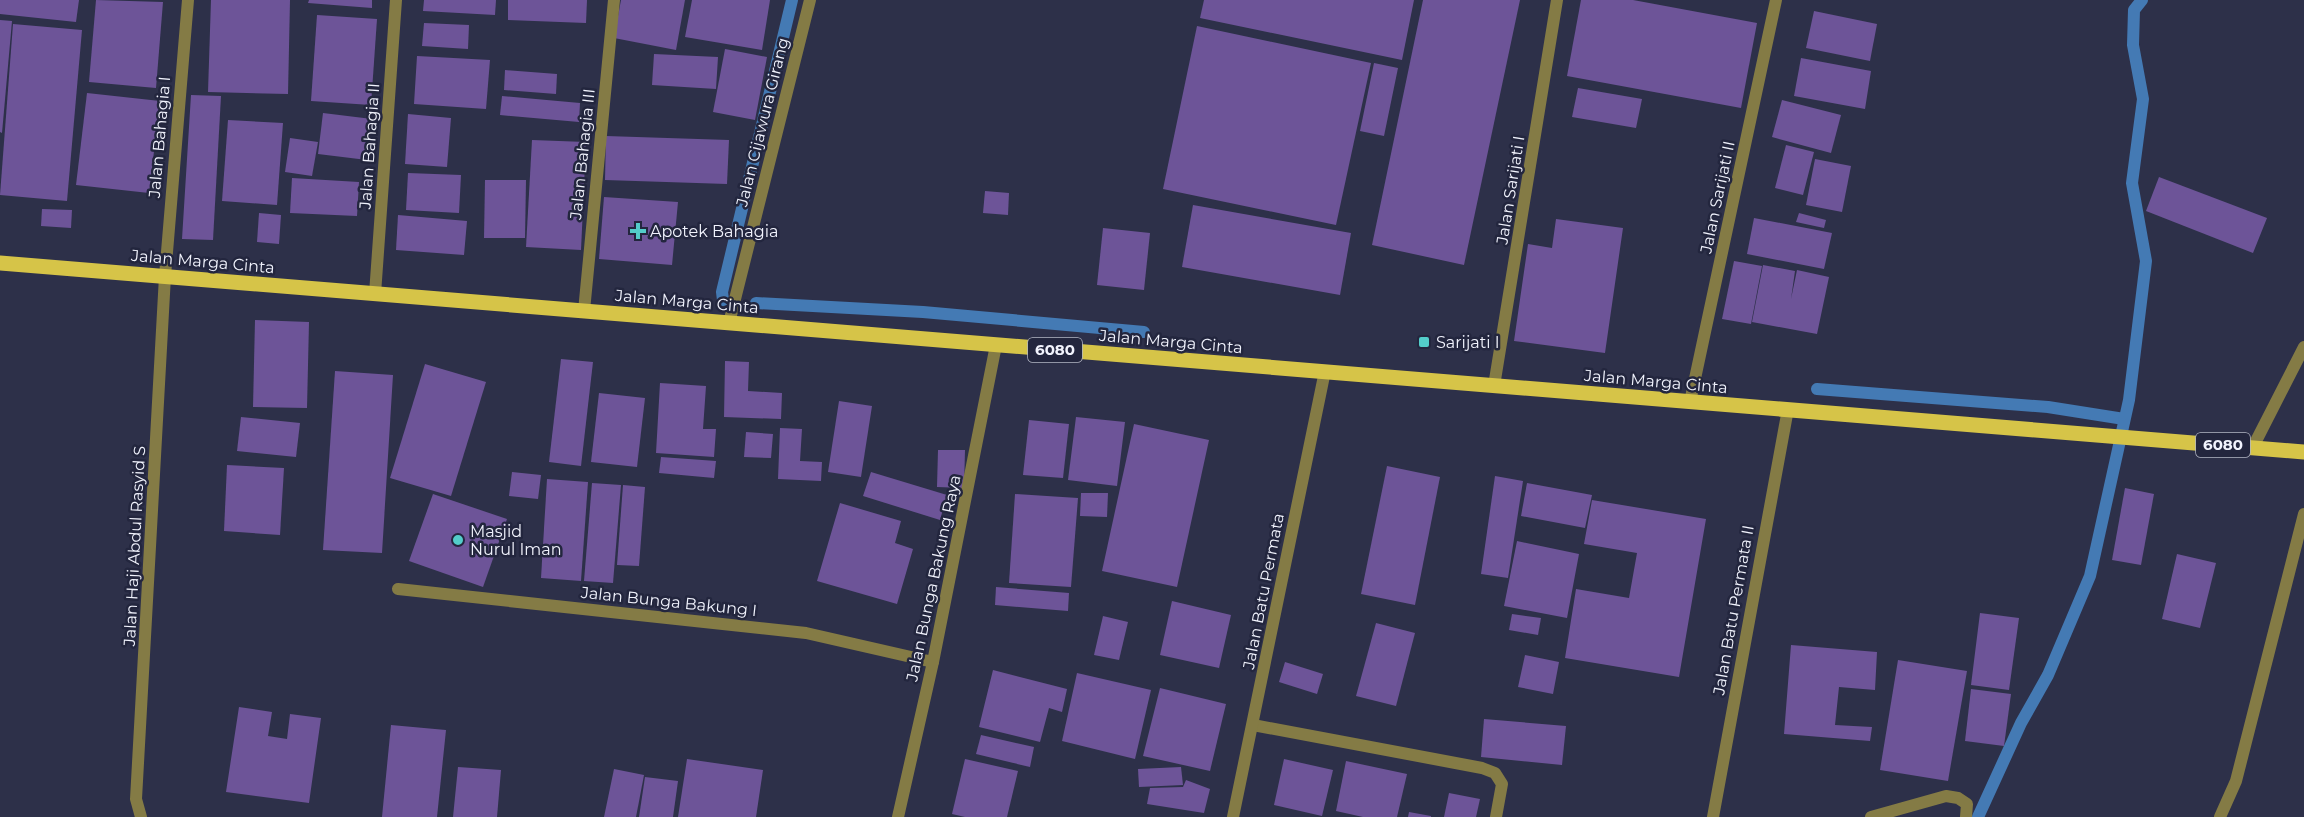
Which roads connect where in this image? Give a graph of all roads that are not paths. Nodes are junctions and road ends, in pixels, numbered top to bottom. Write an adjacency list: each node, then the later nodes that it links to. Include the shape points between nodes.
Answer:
1 (188, 0): 8 (street, Jalan Bahagia I)
2 (396, 0): 9 (street, Jalan Bahagia II)
3 (614, 0): 10 (street, Jalan Bahagia III)
4 (810, 0): 11 (street, Jalan Cijawura Girang)
5 (1557, 0): 15 (street, Jalan Sarijati I)
6 (1776, 0): 16 (street, Jalan Sarijati II)
7 (0, 263): 8 (main road, Jalan Marga Cinta / 6080)
8 (165, 276): 9 (main road, Jalan Marga Cinta / 6080); 24 (street, Jalan Haji Abdul Rasyid S, via 136,799)
9 (375, 294): 10 (main road, Jalan Marga Cinta / 6080)
10 (584, 311): 11 (main road, Jalan Marga Cinta / 6080)
11 (729, 323): 12 (main road, Jalan Marga Cinta / 6080)
12 (996, 345): 14 (main road, Jalan Marga Cinta / 6080); 22 (street, Jalan Bunga Bakung Raya)
13 (2304, 347): 18 (street)
14 (1325, 371): 15 (main road, Jalan Marga Cinta / 6080); 23 (street, Jalan Batu Permata)
15 (1494, 386): 16 (main road, Jalan Marga Cinta / 6080)
16 (1690, 402): 17 (main road, Jalan Marga Cinta / 6080)
17 (1788, 410): 18 (main road, Jalan Marga Cinta / 6080); 28 (street, Jalan Batu Permata II)
18 (2253, 447): 19 (main road, Jalan Marga Cinta / 6080)
19 (2304, 452)
20 (2304, 514): 31 (street, via 2236,782)
21 (398, 589): 22 (street, Jalan Bunga Bakung I, via 806,633)
22 (933, 662): 25 (street, Jalan Bunga Bakung Raya)
23 (1253, 725): 26 (street, Jalan Batu Permata); 27 (street, via 1496,773 1502,784)
24 (141, 817)
25 (898, 817)
26 (1233, 817)
27 (1496, 817)
28 (1713, 817)
29 (1871, 817): 30 (street, via 1946,796 1967,804)
30 (1966, 817)
31 (2220, 817)

